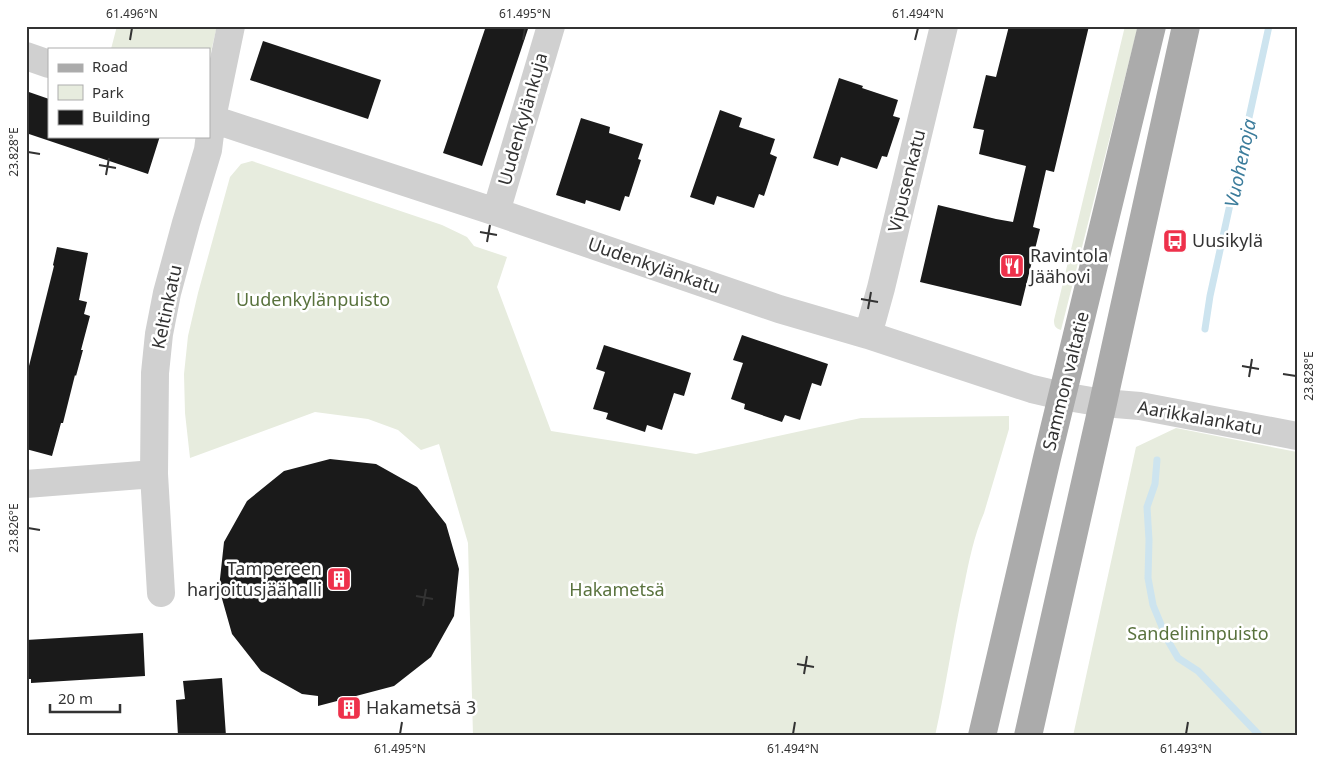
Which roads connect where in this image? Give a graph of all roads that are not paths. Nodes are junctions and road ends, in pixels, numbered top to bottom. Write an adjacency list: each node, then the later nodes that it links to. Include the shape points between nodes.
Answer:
1 (232, 26): 8 (street, Keltinkatu)
2 (551, 26): 10 (street, Uudenkylänkuja)
3 (944, 26): 11 (street, Vipusenkatu)
4 (1152, 26): 12 (main road, Sammon valtatie)
5 (1186, 26): 13 (main road)
6 (26, 56): 7 (street)
7 (48, 64)
8 (210, 118): 10 (street, Uudenkylänkatu)
9 (209, 138): 15 (street, Keltinkatu, via 159,334 155,373)
10 (496, 212): 11 (street, Uudenkylänkatu, via 779,309)
11 (868, 335): 12 (street, Uudenkylänkatu)
12 (1062, 396): 13 (street, Uudenkylänkatu); 18 (main road, Sammon valtatie)
13 (1103, 403): 14 (street, Aarikkalankatu, via 1140,406); 19 (main road)
14 (1297, 436)
15 (154, 474): 16 (street); 17 (street, Keltinkatu)
16 (26, 484)
17 (161, 593)
18 (982, 736)
19 (1028, 736)

